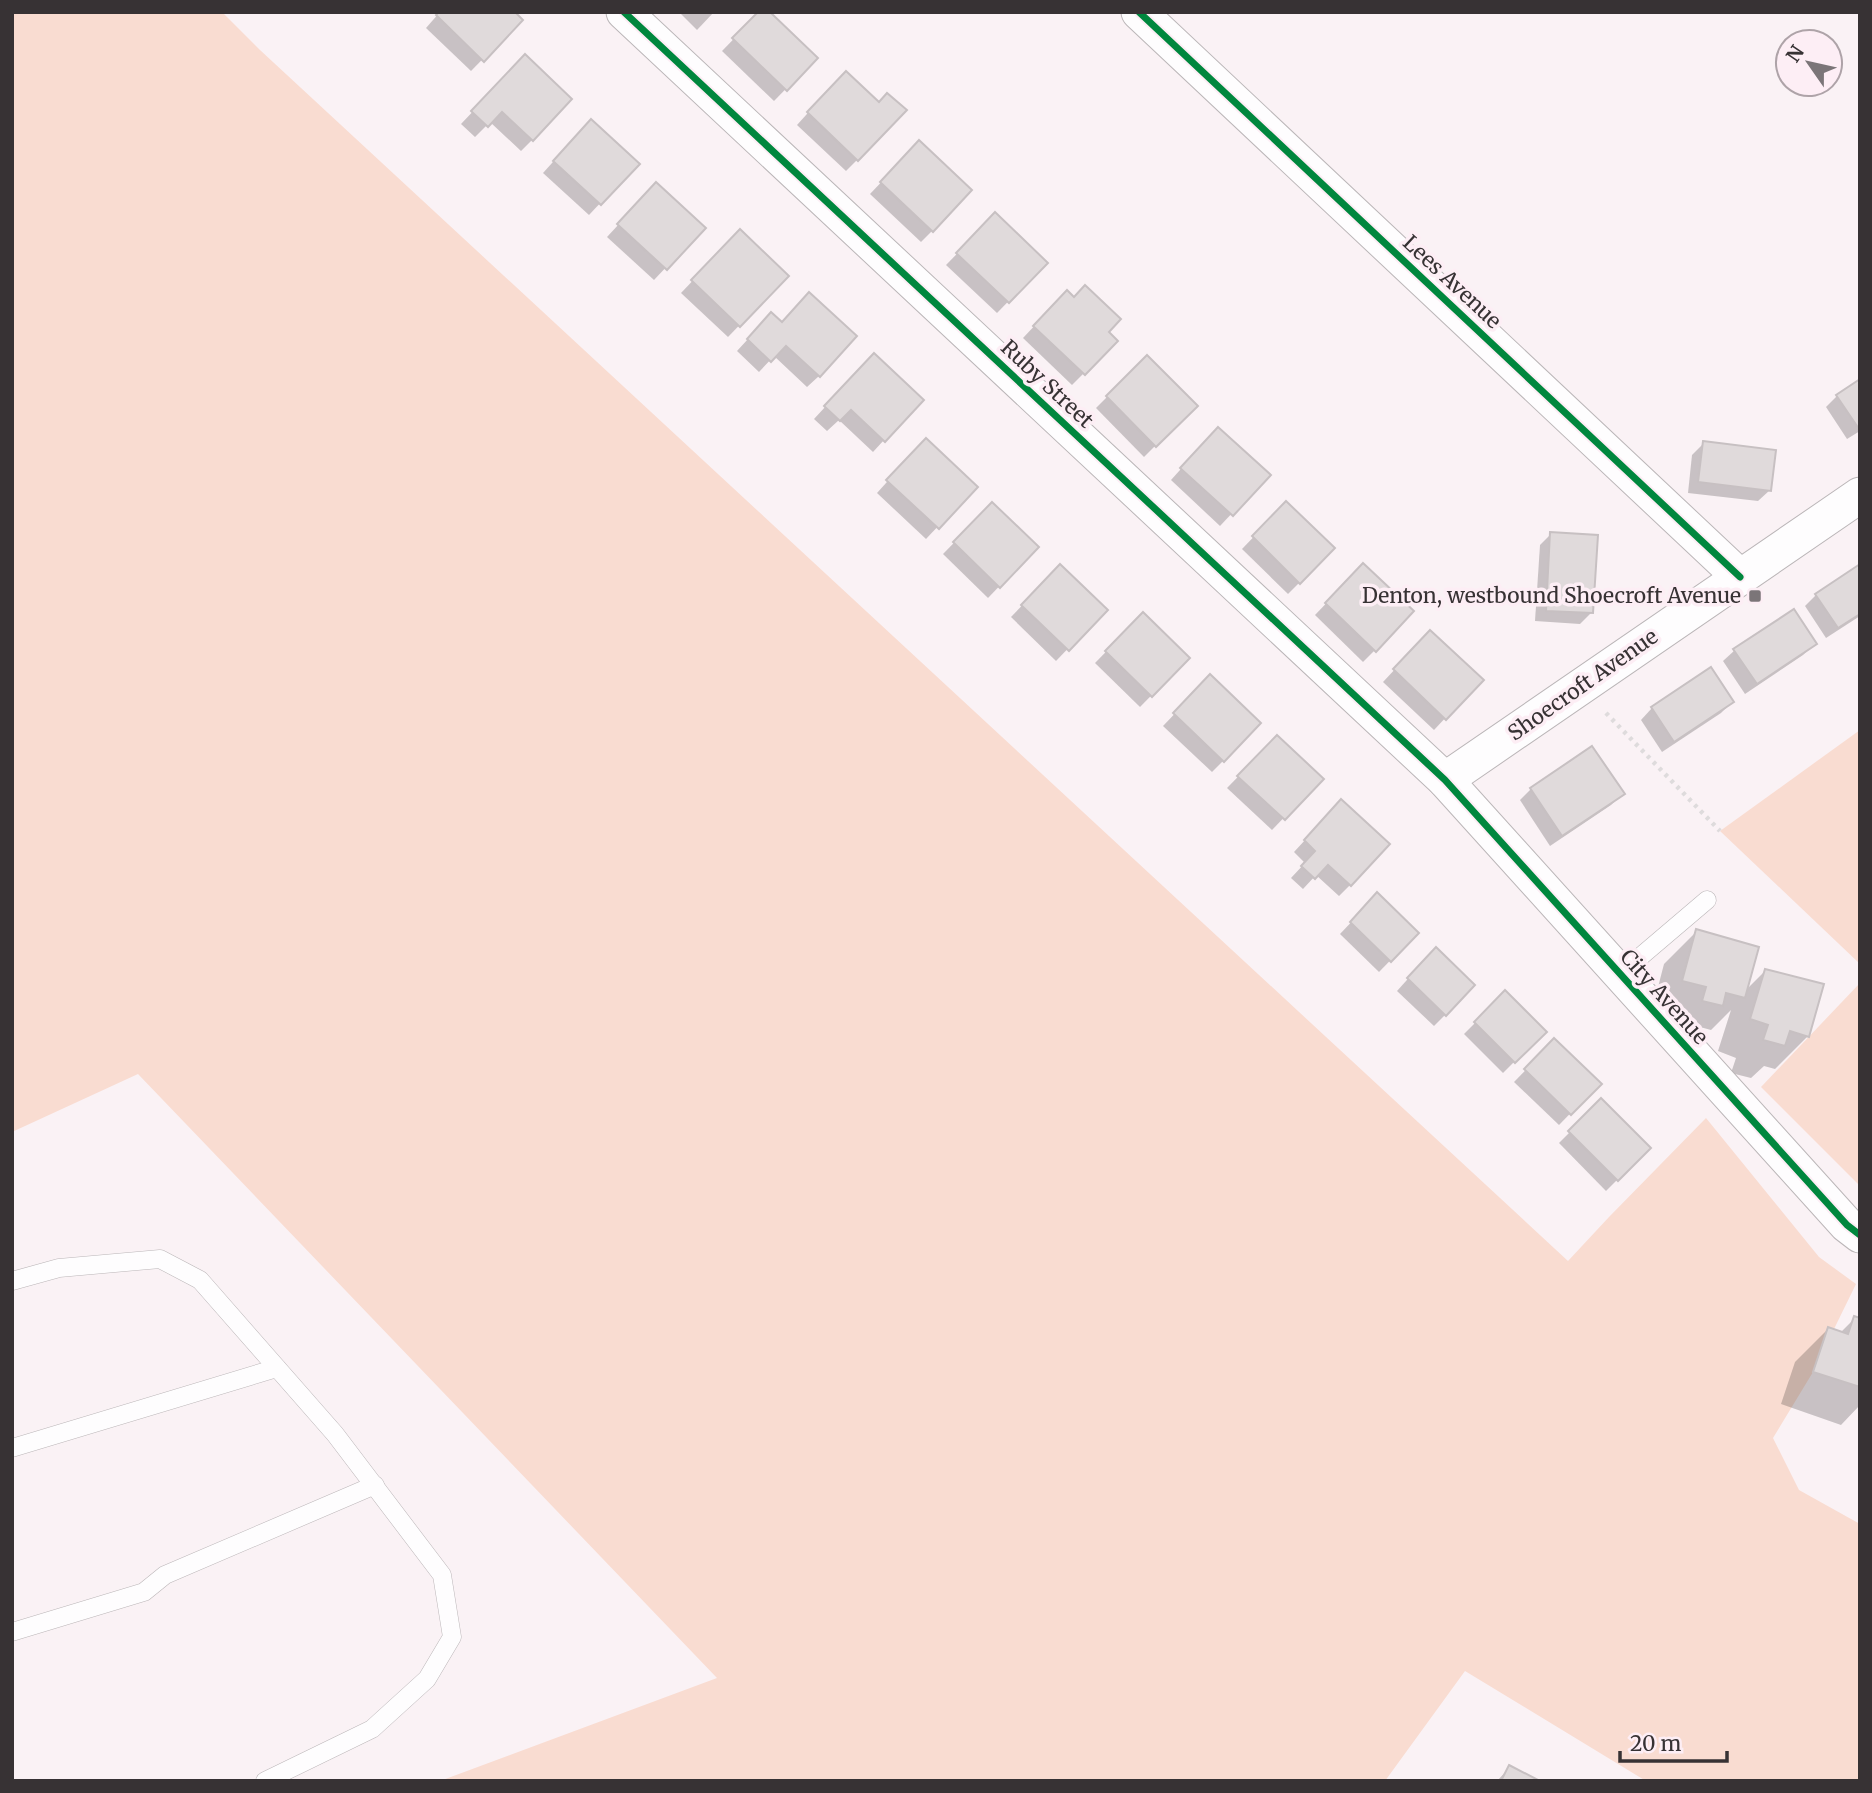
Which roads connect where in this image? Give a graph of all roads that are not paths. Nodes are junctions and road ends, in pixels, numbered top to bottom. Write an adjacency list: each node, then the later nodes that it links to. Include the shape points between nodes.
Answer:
1 (624, 12): 5 (street, Ruby Street)
2 (1139, 12): 4 (street, Lees Avenue)
3 (1860, 495): 4 (street, Shoecroft Avenue)
4 (1740, 577): 5 (street, Shoecroft Avenue)
5 (1445, 780): 7 (street, City Avenue)
6 (1707, 900): 7 (lane)
7 (1620, 974): 8 (street, City Avenue)
8 (1860, 1235)
9 (12, 1281): 10 (lane, via 59,1268 160,1259 200,1280)
10 (277, 1368): 11 (lane); 12 (lane)
11 (12, 1448)
12 (374, 1485): 13 (lane, via 200,1559 144,1592); 14 (lane, via 442,1575 452,1637 426,1679 372,1729)
13 (12, 1632)
14 (265, 1781)

